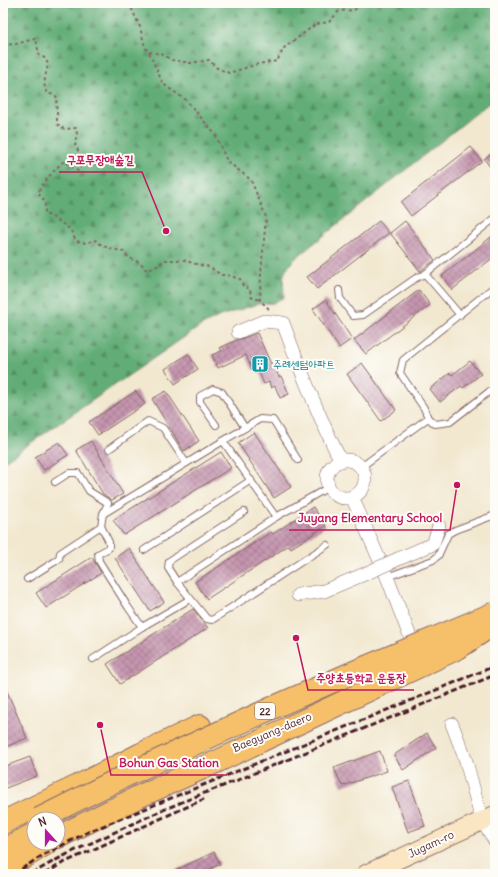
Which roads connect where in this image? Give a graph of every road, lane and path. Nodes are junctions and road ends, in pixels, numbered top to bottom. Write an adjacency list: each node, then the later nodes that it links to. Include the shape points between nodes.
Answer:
1 (129, 3): 4 (path, via 140,27 145,48)
2 (366, 3): 4 (path, via 354,10 339,10 329,22 316,24 284,48 277,61 229,73 217,68 209,60 192,63 172,60 162,54)
3 (3, 45): 9 (path, via 36,39 39,55 46,59 48,65 45,91 55,94 58,99 56,124 64,129 76,128 75,144 82,164 78,171 64,161 45,183 38,193 45,202 44,214 70,229 76,241 86,243 95,240 103,246 124,252 129,258 141,263 145,269 149,270 164,260 185,260 210,267 221,275 240,279 242,286 250,289 251,297)
4 (149, 52): 9 (path, via 163,84 186,100 215,134 227,161 251,180 266,217)
5 (495, 218): 6 (lane)
6 (425, 274): 8 (lane, via 363,315 353,316 340,298); 10 (lane)
7 (495, 286): 10 (lane)
8 (339, 290)
9 (260, 300): 11 (path)
10 (460, 315): 14 (lane, via 403,360 400,373)
11 (283, 323): 12 (street, via 264,322); 20 (street, via 298,366)
12 (238, 332)
13 (490, 391): 14 (lane, via 450,422 435,424)
14 (428, 418): 22 (lane)
15 (216, 425): 16 (lane, via 200,402 200,396 213,389 222,392)
16 (245, 428): 17 (lane); 19 (lane, via 260,419 273,420)
17 (223, 440): 21 (lane); 23 (lane)
18 (109, 449): 21 (lane, via 148,421 163,428)
19 (298, 460)
20 (341, 461): 22 (street, via 352,461); 25 (street, via 330,468 327,480)
21 (186, 463): 28 (lane)
22 (361, 467): 26 (street, via 364,472 364,484 362,490)
23 (250, 480): 30 (lane); 34 (lane)
24 (55, 482): 28 (lane, via 69,473 78,474 89,491 108,503)
25 (329, 487): 26 (street, via 336,495); 30 (lane)
26 (352, 497): 35 (street)
27 (244, 512): 37 (lane, via 169,561 168,568)
28 (103, 514): 31 (lane)
29 (495, 516): 35 (lane, via 455,530 448,534 438,556)
30 (276, 517): 37 (lane)
31 (101, 526): 36 (lane, via 60,554 59,559); 42 (lane, via 109,542 109,548 98,554 99,560)
32 (439, 526): 38 (street, bridge, via 433,544 324,591)
33 (327, 545): 39 (lane, via 212,620 207,619)
34 (144, 550)
35 (387, 577): 43 (street)
36 (27, 579)
37 (178, 582): 39 (lane)
38 (298, 595)
39 (190, 599): 42 (lane)
40 (495, 608): 43 (main road)
41 (493, 626): 45 (main road, Baegyang-daero); 46 (highway, 22, bridge); 49 (highway, 22, bridge, via 170,767); 54 (highway, bridge, via 458,648)
42 (142, 627): 44 (lane)
43 (412, 642): 45 (street); 53 (main road, via 181,739 111,772)
44 (93, 658)
45 (422, 668): 52 (main road, Baegyang-daero, via 188,767)
46 (354, 672): 48 (highway, 22, bridge, via 125,776); 53 (highway, bridge, via 304,681 200,726 14,817)
47 (452, 724): 50 (street)
48 (55, 811)
49 (66, 818)
50 (488, 818): 56 (street); 62 (main road, Jugam-ro)
51 (26, 824): 53 (highway)
52 (66, 825)
53 (4, 830)
54 (66, 833)
55 (26, 838): 58 (highway)
56 (495, 841)
57 (26, 846): 60 (main road)
58 (3, 851)
59 (34, 851): 61 (highway)
60 (3, 859)
61 (3, 870)
62 (366, 874)

